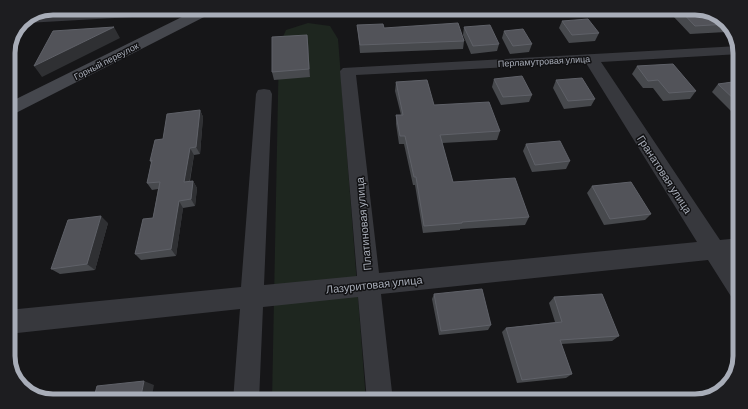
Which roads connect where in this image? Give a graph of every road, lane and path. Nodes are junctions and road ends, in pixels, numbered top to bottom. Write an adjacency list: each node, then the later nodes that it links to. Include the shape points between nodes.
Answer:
1 (89, 15): 3 (street)
2 (198, 15): 8 (street, Горный переулок)
3 (40, 18)
4 (733, 50): 5 (street, Перламутровая улица)
5 (591, 58): 6 (street, Перламутровая улица); 10 (street, Гранатовая улица)
6 (348, 71): 12 (street, Платиновая улица)
7 (264, 94): 13 (street)
8 (15, 107)
9 (733, 248): 10 (street, Лазуритовая улица)
10 (714, 249): 11 (street, Гранатовая улица); 12 (street, Лазуритовая улица)
11 (733, 279)
12 (369, 285): 13 (street, Лазуритовая улица); 16 (street, Платиновая улица)
13 (252, 297): 14 (street, Лазуритовая улица); 15 (street)
14 (15, 321)
15 (246, 394)
16 (379, 394)

